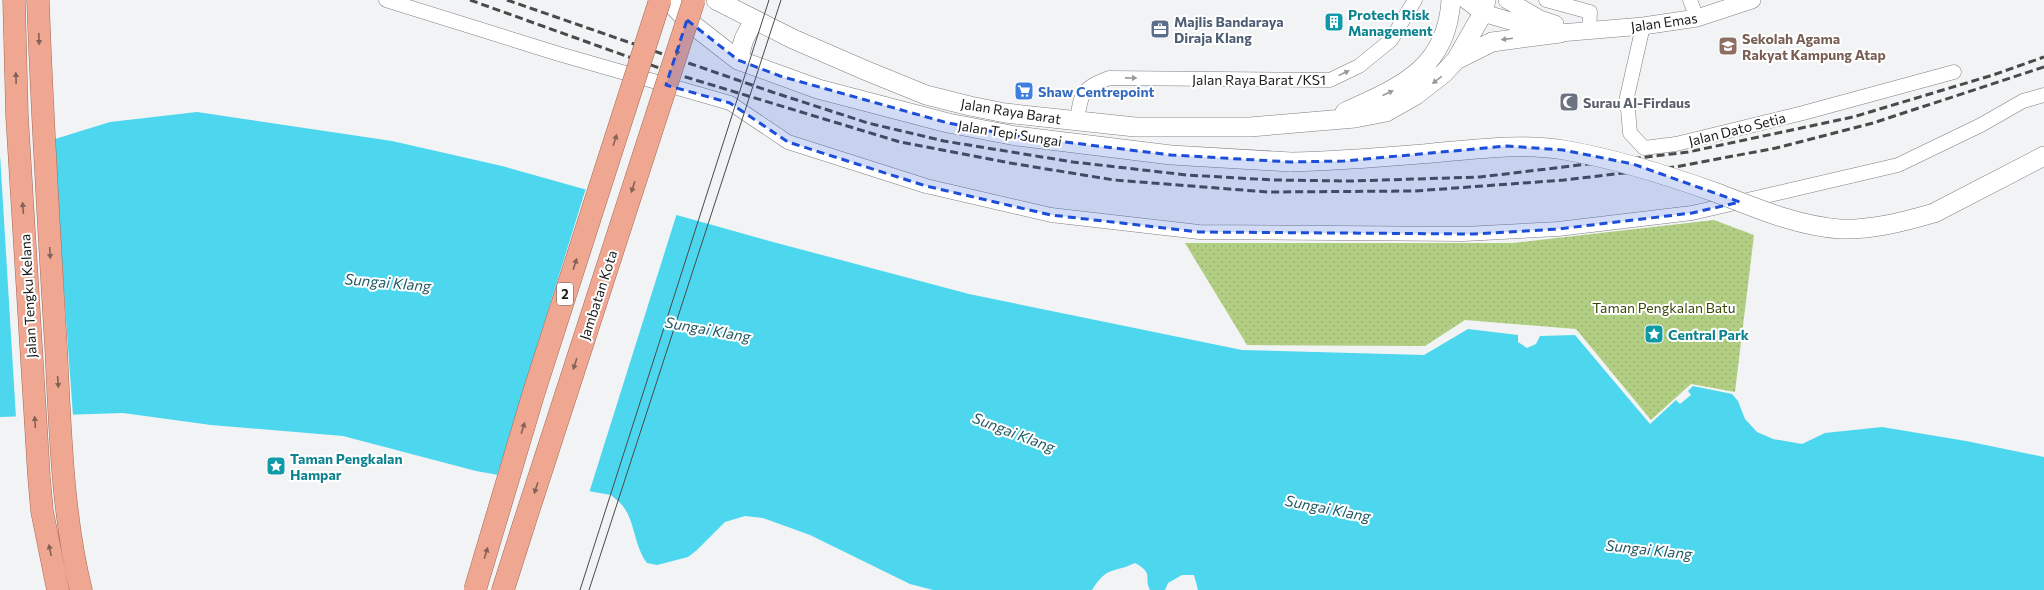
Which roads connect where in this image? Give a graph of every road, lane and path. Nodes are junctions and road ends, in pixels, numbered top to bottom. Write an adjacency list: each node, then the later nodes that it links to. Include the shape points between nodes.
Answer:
1 (14, 0): 28 (highway, Jalan Tengku Kelana, one-way to 1, via 42,511 39,477 17,116)
2 (38, 0): 27 (highway, Jalan Tengku Kelana, one-way to 27, via 58,383 67,506)
3 (386, 0): 23 (street, via 559,54 730,103 788,142 926,186 1051,215 1199,232 1456,234 1558,229 1692,213 1898,165 1981,125 2023,101)
4 (660, 0): 29 (highway, 2, one-way to 4, bridge, via 534,392)
5 (668, 0): 20 (main road, Jalan Tepi Sungai, via 688,21)
6 (694, 0): 30 (highway, Jambatan Kota / 2, one-way to 30, bridge)
7 (716, 0): 17 (main road, Jalan Raya Barat)
8 (1415, 0): 25 (street, Jalan Raya Barat /KS1, one-way to 8, via 1080,97 1094,84 1109,78 1330,80 1358,66 1391,40)
9 (1451, 0): 24 (main road, Jalan Raya Barat, one-way to 9, via 1396,89 1421,72 1442,42)
10 (1466, 0): 15 (street, Jalan Emas)
11 (1507, 0): 19 (street, Jalan Emas, via 1540,19)
12 (1546, 0): 19 (street, via 1590,12)
13 (1690, 0): 16 (street)
14 (1752, 0): 16 (street, Jalan Emas)
15 (1484, 6): 19 (street, Jalan Emas, via 1517,23); 21 (main road, Jalan Raya Barat)
16 (1697, 18): 18 (street, Jalan Emas)
17 (754, 20): 20 (main road, via 744,39); 25 (main road, Jalan Raya Barat, via 797,41 926,95 1004,113)
18 (1643, 26): 19 (street, Jalan Emas); 22 (street, Jalan Dato Setia, via 1627,97 1630,133 1644,148 1676,144 1803,113)
19 (1574, 32): 21 (main road, one-way to 21, via 1492,42)
20 (738, 60): 26 (main road, Jalan Tepi Sungai, bridge, via 818,89 948,123 1001,133 1171,155 1291,162 1344,161 1507,146 1563,150 1634,164 1787,219 1840,228 1868,228 1904,222 1934,213)
21 (1456, 60): 24 (main road, Jalan Raya Barat, one-way to 24, via 1440,77 1416,95 1386,112)
22 (1954, 72)
23 (2044, 95)
24 (1327, 120): 25 (main road, Jalan Raya Barat, via 1250,127 1135,127)
25 (1078, 121)
26 (2044, 156)
27 (81, 588)
28 (58, 589)
29 (475, 590)
30 (503, 590)

